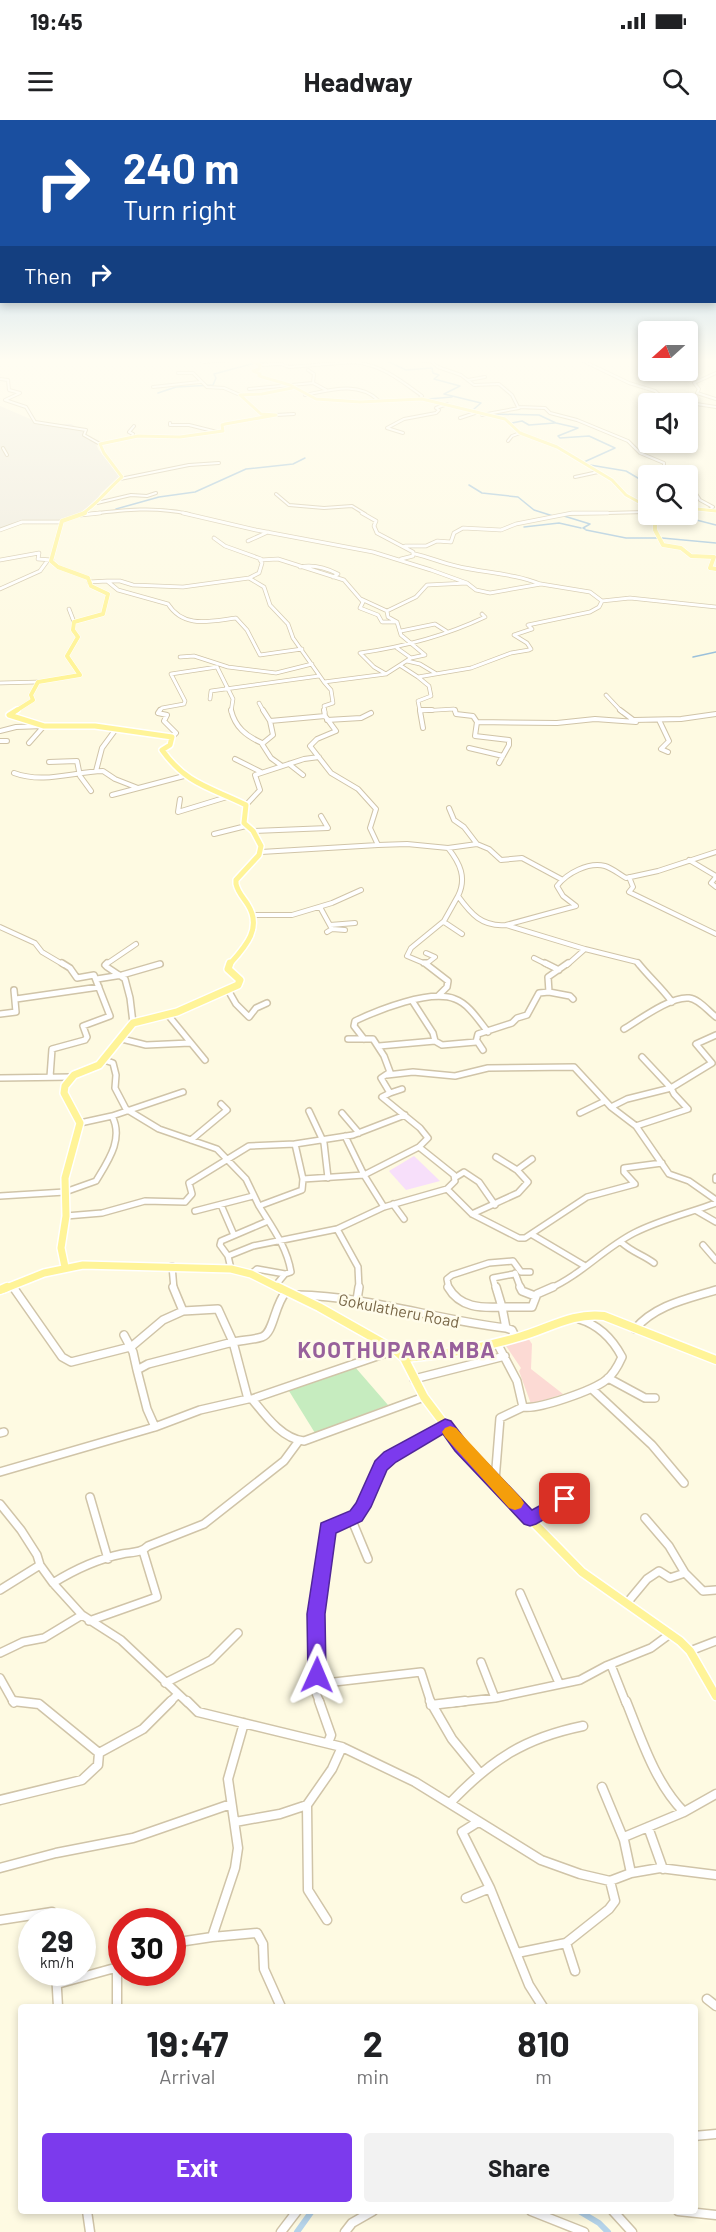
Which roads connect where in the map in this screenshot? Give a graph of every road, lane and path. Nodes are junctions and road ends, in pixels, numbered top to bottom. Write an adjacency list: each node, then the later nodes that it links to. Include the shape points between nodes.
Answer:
1 (109, 458): 8 (main road, via 119,467)
2 (574, 458): 6 (main road)
3 (652, 458): 5 (street)
4 (219, 463): 8 (street)
5 (665, 465)
6 (598, 472): 7 (street); 13 (main road)
7 (575, 477)
8 (120, 479): 12 (main road)
9 (156, 493): 12 (street)
10 (276, 494): 25 (street, via 289,505 354,507 376,521 377,533)
11 (698, 497): 15 (street, via 713,507)
12 (96, 503): 18 (main road)
13 (638, 503)
14 (698, 508): 15 (main road)
15 (710, 509): 17 (main road)
16 (638, 510): 25 (street, via 556,515 501,530 463,528 454,533 451,542)
17 (716, 511)
18 (81, 515): 19 (main road); 22 (street, via 164,508)
19 (62, 522): 21 (street, via 22,522); 29 (main road)
20 (654, 525): 31 (main road, via 663,545 683,549 691,556 714,557 710,568)
21 (0, 530)
22 (270, 532): 24 (street); 30 (street)
23 (214, 538): 27 (street)
24 (248, 541)
25 (405, 546): 26 (street)
26 (415, 554): 30 (street); 36 (street, via 453,566 526,578)
27 (261, 559): 32 (street, via 259,573); 38 (street, via 278,559 344,580)
28 (0, 560): 29 (street, via 36,552 40,554 37,558)
29 (50, 560): 34 (main road); 37 (street, via 40,571)
30 (399, 560): 35 (street)
31 (716, 569)
32 (249, 578): 33 (street, via 189,587); 50 (street, via 264,587 270,604 288,624)
33 (107, 581): 34 (street); 50 (street, via 118,590 168,604 174,615 184,620 236,618 246,627 260,656)
34 (89, 582): 44 (main road, via 108,594 103,614)
35 (467, 583): 36 (street, via 490,593); 42 (street, via 427,585 413,599)
36 (541, 585): 39 (street, via 587,591)
37 (0, 589)
38 (360, 599): 42 (street); 45 (street, via 360,608 378,615 382,622)
39 (602, 601): 40 (street, via 630,598); 57 (street, via 592,611 534,622 528,626 532,629 514,635 531,650 471,668)
40 (716, 608)
41 (69, 609): 44 (street)
42 (387, 611): 45 (street, via 388,617)
43 (482, 614): 47 (street, via 485,617)
44 (74, 622): 61 (main road, via 73,630 78,637 67,656 80,675)
45 (397, 622): 46 (street)
46 (401, 631): 47 (street, via 435,624); 48 (street)
47 (446, 631): 48 (street)
48 (410, 644): 49 (street); 52 (street, via 425,655)
49 (397, 648): 52 (street); 58 (street, via 359,654)
50 (302, 649): 53 (street)
51 (180, 657): 54 (street, via 194,656)
52 (409, 659): 55 (street); 57 (street)
53 (312, 664): 54 (street, via 276,673); 59 (street)
54 (222, 666): 56 (street)
55 (401, 666): 58 (street); 60 (street)
56 (217, 667): 64 (street); 80 (street, via 171,674 185,701 158,713 167,716 164,721 176,733)
57 (435, 673): 60 (street)
58 (386, 674): 62 (street)
59 (319, 676): 62 (street); 64 (street)
60 (418, 677): 68 (street, via 429,686 431,696 418,701)
61 (38, 682): 63 (street); 76 (main road, via 31,695 33,700 9,715)
62 (324, 682): 71 (street, via 332,690 333,703 324,706)
63 (0, 683)
64 (228, 688): 66 (street, via 211,691); 84 (street, via 235,723 250,738)
65 (606, 695): 72 (street)
66 (210, 699)
67 (259, 703): 74 (street)
68 (420, 711): 75 (street, via 454,709 456,714 473,716); 77 (street)
69 (371, 713): 71 (street, via 358,718)
70 (716, 714): 73 (street)
71 (326, 718): 74 (street); 88 (street, via 336,731 310,746)
72 (634, 720): 73 (street); 75 (street)
73 (659, 720): 86 (street, via 669,741 661,749)
74 (270, 722): 84 (street, via 273,735)
75 (477, 722): 87 (street, via 475,736 509,740)
76 (44, 726): 78 (main road); 79 (street); 83 (street)
77 (423, 728)
78 (116, 729): 80 (main road); 94 (street, via 99,752)
79 (0, 731)
80 (172, 737): 99 (main road, via 170,745 162,750)
81 (0, 741): 82 (street)
82 (7, 741)
83 (29, 742)
84 (262, 743): 93 (street)
85 (469, 748): 87 (street)
86 (668, 752)
87 (503, 756): 91 (street)
88 (320, 757): 92 (street); 112 (street, via 331,772 358,789 376,809 370,828)
89 (235, 759): 95 (street)
90 (49, 762): 97 (street, via 77,761)
91 (499, 763)
92 (289, 764): 93 (street); 98 (street)
93 (282, 766): 95 (street)
94 (96, 771): 97 (street); 100 (street, via 108,772)
95 (261, 772): 105 (street, via 254,776 260,790)
96 (14, 773): 97 (street, via 45,778)
97 (79, 774): 101 (street)
98 (303, 775)
99 (184, 776): 100 (street); 103 (main road)
100 (138, 788): 102 (street)
101 (92, 791)
102 (112, 795)
103 (227, 797): 104 (street, via 178,812); 105 (main road)
104 (180, 799)
105 (246, 806): 108 (main road)
106 (449, 807): 111 (street, via 454,820)
107 (321, 816): 109 (street, via 328,828)
108 (246, 826): 109 (main road); 110 (street)
109 (253, 831): 114 (main road)
110 (214, 834)
111 (477, 844): 113 (street); 119 (street, via 501,860 522,858)
112 (378, 846): 113 (street); 114 (street)
113 (448, 848): 122 (street, via 463,870)
114 (261, 852): 124 (main road, via 236,880 236,891)
115 (716, 852): 116 (street)
116 (690, 860): 117 (street); 118 (street)
117 (629, 877): 119 (street, via 600,865); 134 (street, via 633,887 629,892)
118 (716, 877): 120 (street, via 711,883)
119 (561, 879): 127 (street, via 557,886 560,892 576,906)
120 (716, 887)
121 (361, 890): 123 (street)
122 (458, 896): 125 (street); 127 (street, via 467,911 479,920 495,927)
123 (320, 907): 124 (street, via 292,915); 130 (street)
124 (252, 915): 146 (main road, via 251,940 228,966 240,982)
125 (444, 922): 133 (street); 140 (street, via 407,953)
126 (356, 923): 130 (street)
127 (506, 925): 131 (street)
128 (523, 925): 131 (street)
129 (0, 927): 143 (street, via 35,943 42,952 70,968 77,978 92,975)
130 (330, 929): 132 (street)
131 (517, 929): 136 (street)
132 (345, 930)
133 (462, 934)
134 (716, 934)
135 (135, 944): 142 (street, via 105,965)
136 (585, 950): 141 (street); 152 (street, via 637,963)
137 (426, 953): 140 (street, via 435,957)
138 (534, 958): 141 (street)
139 (160, 964): 142 (street)
140 (426, 964): 148 (street, via 448,981)
141 (559, 970): 147 (street, via 548,977)
142 (122, 975): 143 (street); 157 (street)
143 (97, 979): 144 (street)
144 (99, 987): 149 (street); 173 (street, via 110,1016 83,1026 85,1040 52,1049)
145 (14, 990): 149 (street)
146 (228, 990): 153 (street, via 249,1017); 155 (main road)
147 (549, 992): 150 (street); 159 (street, via 539,993 527,1015)
148 (438, 996): 151 (street); 159 (street, via 456,1000)
149 (16, 999): 154 (street, via 16,1012)
150 (573, 999)
151 (413, 1002): 163 (street, via 381,1009 355,1021 354,1026); 164 (street)
152 (672, 1002): 156 (street, via 690,999); 158 (street)
153 (267, 1003)
154 (0, 1014)
155 (168, 1015): 157 (main road); 166 (street)
156 (716, 1017)
157 (133, 1023): 161 (main road)
158 (624, 1029)
159 (488, 1032): 165 (street, via 478,1034)
160 (716, 1035): 176 (street, via 696,1044 712,1063)
161 (122, 1039): 166 (street, via 146,1045); 170 (main road)
162 (348, 1039): 163 (street)
163 (365, 1039): 167 (street, via 373,1039)
164 (435, 1041): 165 (street, via 442,1045); 167 (street)
165 (477, 1041): 168 (street)
166 (190, 1043): 171 (street)
167 (379, 1046): 172 (street, via 390,1072)
168 (483, 1050)
169 (642, 1057): 176 (street)
170 (104, 1060): 174 (main road); 183 (street, via 113,1063 115,1088)
171 (205, 1060)
172 (387, 1075): 179 (street, via 381,1078); 180 (street, via 413,1072 455,1076 488,1068 569,1067 578,1070)
173 (50, 1077): 174 (street); 175 (street)
174 (72, 1077): 189 (main road, via 64,1093)
175 (0, 1078)
176 (671, 1088): 182 (street); 190 (street, via 688,1109)
177 (402, 1089): 179 (street)
178 (183, 1092): 183 (street)
179 (390, 1093): 187 (street, via 382,1097)
180 (605, 1101): 182 (street); 186 (street)
181 (221, 1104): 193 (street, via 226,1113)
182 (611, 1107): 190 (street)
183 (129, 1111): 188 (street); 193 (street, via 159,1129)
184 (309, 1111): 194 (street)
185 (342, 1113): 191 (street)
186 (580, 1113)
187 (405, 1114): 191 (street); 196 (street, via 428,1138)
188 (112, 1116): 189 (street); 207 (street, via 117,1134 96,1181)
189 (80, 1123): 207 (main road, via 67,1164)
190 (636, 1126): 200 (street)
191 (359, 1133): 192 (street)
192 (345, 1136): 194 (street); 202 (street)
193 (191, 1140): 198 (street, via 213,1146)
194 (323, 1140): 195 (street); 204 (street)
195 (295, 1144): 198 (street, via 249,1146); 205 (street)
196 (419, 1147): 202 (street); 203 (street)
197 (496, 1157): 201 (street)
198 (227, 1158): 209 (street, via 246,1179); 219 (street, via 189,1183 192,1194 185,1202 145,1201 102,1213)
199 (532, 1159): 201 (street)
200 (662, 1163): 210 (street, via 669,1174 689,1181); 224 (street, via 624,1168 635,1184 588,1197)
201 (517, 1170): 213 (street, via 528,1182 518,1193)
202 (364, 1175): 204 (street); 215 (street)
203 (456, 1177): 206 (street); 213 (street, via 464,1172 474,1178)
204 (328, 1178): 205 (street)
205 (303, 1179): 214 (street, via 302,1190)
206 (447, 1189): 212 (street); 218 (street)
207 (65, 1192): 208 (street); 219 (main road)
208 (0, 1196)
209 (253, 1196): 211 (street); 214 (street)
210 (716, 1201): 217 (street)
211 (221, 1204): 216 (street); 225 (street)
212 (393, 1204): 215 (street); 220 (street)
213 (495, 1205): 218 (street)
214 (260, 1206): 221 (street)
215 (384, 1207): 223 (street)
216 (195, 1211)
217 (696, 1211): 222 (street); 227 (street, via 634,1232)
218 (472, 1215): 224 (street, via 519,1238)
219 (66, 1216): 234 (main road, via 61,1241)
220 (404, 1219)
221 (268, 1221): 225 (street); 226 (street)
222 (716, 1222)
223 (337, 1229): 226 (street); 246 (street, via 358,1267)
224 (531, 1234): 233 (street)
225 (234, 1235): 229 (street, via 219,1243)
226 (281, 1242): 229 (street, via 253,1246); 239 (street, via 291,1272)
227 (621, 1242): 231 (street); 233 (street)
228 (702, 1245): 230 (street)
229 (228, 1256): 235 (street)
230 (716, 1260)
231 (654, 1263)
232 (172, 1266): 234 (main road, via 103,1264); 235 (main road); 248 (street, via 173,1286)
233 (585, 1266): 245 (street, via 569,1280)
234 (65, 1268): 240 (main road)
235 (231, 1269): 238 (main road)
236 (530, 1272): 237 (street)
237 (517, 1273): 245 (street, via 522,1291); 247 (street, via 493,1278); 247 (street, via 513,1261 504,1260 456,1272 447,1279 449,1290 459,1302 473,1307)
238 (251, 1274): 239 (street, via 257,1269); 241 (main road)
239 (285, 1274): 241 (street)
240 (12, 1286): 242 (main road); 256 (street, via 62,1357 71,1362)
241 (274, 1286): 244 (main road)
242 (0, 1290)
243 (716, 1290): 251 (street, via 666,1306 644,1318)
244 (289, 1293): 246 (street, Gokulatheru Road); 254 (street, via 278,1301 270,1332 263,1337); 257 (main road)
245 (535, 1296): 247 (street, via 532,1306)
246 (357, 1300): 250 (street, Gokulatheru Road, via 450,1321)
247 (502, 1307): 250 (street)
248 (183, 1311): 254 (street, via 218,1309); 256 (street, via 163,1320)
249 (574, 1318): 251 (main road, via 601,1315); 253 (main road); 262 (street, via 596,1325 617,1347 622,1357 620,1365)
250 (506, 1328): 253 (street)
251 (635, 1329): 260 (main road)
252 (124, 1335): 256 (street)
253 (516, 1338): 255 (main road)
254 (233, 1342): 261 (street); 267 (street)
255 (497, 1343): 258 (street); 259 (main road, via 442,1356)
256 (131, 1347): 261 (street)
257 (395, 1350): 259 (main road); 267 (street)
258 (505, 1356): 263 (street); 268 (street, via 521,1389)
259 (404, 1358): 263 (main road)
260 (716, 1360)
261 (137, 1370): 270 (street)
262 (608, 1378): 264 (street); 266 (street, via 645,1398)
263 (414, 1379): 265 (main road)
264 (592, 1390): 268 (street, via 534,1408); 274 (street, via 638,1429)
265 (424, 1397): 269 (main road); 271 (street)
266 (655, 1398)
267 (250, 1399): 270 (street, via 208,1406); 271 (street)
268 (522, 1407): 273 (street, via 500,1419)
269 (445, 1425): 273 (main road); 278 (street, via 390,1457 381,1466 363,1507)
270 (155, 1427): 272 (street)
271 (298, 1442): 281 (street, via 284,1461 204,1524 148,1545)
272 (0, 1472)
273 (495, 1481): 280 (main road)
274 (684, 1483)
275 (578, 1491): 280 (street)
276 (90, 1497): 282 (street)
277 (0, 1504): 284 (street, via 21,1530)
278 (351, 1518): 283 (street); 302 (street, via 330,1526 326,1534 316,1614)
279 (645, 1518): 285 (street)
280 (530, 1519): 290 (main road, via 582,1572)
281 (143, 1551): 282 (street); 292 (street, via 157,1597)
282 (108, 1559): 286 (street, via 84,1566)
283 (368, 1559)
284 (40, 1564): 286 (street); 287 (street)
285 (685, 1573): 288 (street, via 703,1591); 290 (street, via 670,1578 659,1571)
286 (53, 1583): 291 (street)
287 (0, 1590)
288 (716, 1590)
289 (520, 1593): 303 (street)
290 (627, 1603): 294 (main road)
291 (82, 1615): 292 (street); 297 (street, via 44,1638)
292 (89, 1621): 301 (street, via 121,1640)
293 (238, 1633): 301 (street, via 211,1660)
294 (670, 1634): 296 (main road); 299 (street, via 651,1648)
295 (716, 1641): 296 (street)
296 (690, 1651): 305 (main road)
297 (0, 1653)
298 (481, 1662): 306 (street)
299 (611, 1665): 303 (street, via 580,1680); 320 (street, via 664,1786)
300 (0, 1678): 312 (street, via 14,1703 39,1704)
301 (165, 1683): 304 (street)
302 (317, 1683): 307 (street, via 421,1672 422,1687); 310 (street, via 316,1693 331,1735)
303 (559, 1683): 306 (street)
304 (177, 1695): 308 (street, via 198,1712); 312 (street, via 142,1729)
305 (716, 1696)
306 (495, 1698): 307 (street)
307 (431, 1705): 313 (street)
308 (244, 1723): 310 (street); 318 (street, via 228,1779)
309 (583, 1726): 313 (street, via 523,1743)
310 (328, 1743): 311 (street)
311 (342, 1747): 317 (street); 319 (street)
312 (99, 1753): 316 (street, via 98,1766 82,1780)
313 (479, 1772): 317 (street)
314 (602, 1787): 324 (street)
315 (716, 1794): 320 (street)
316 (0, 1800)
317 (450, 1803): 322 (street)
318 (231, 1804): 321 (street); 325 (street, via 117,1843)
319 (307, 1805): 321 (street); 334 (street, via 308,1890)
320 (684, 1812): 323 (street)
321 (235, 1822): 335 (street, via 235,1868)
322 (478, 1822): 329 (street, via 541,1860); 330 (street, via 462,1832)
323 (648, 1827): 324 (street); 326 (street)
324 (624, 1838): 327 (street)
325 (0, 1868)
326 (663, 1869): 327 (street); 328 (street)
327 (631, 1873): 329 (street)
328 (716, 1875)
329 (610, 1881): 337 (street, via 615,1901)
330 (490, 1888): 331 (street); 338 (street)
331 (466, 1898)
332 (18, 1917): 333 (street)
333 (0, 1920)
334 (327, 1920)
335 (212, 1937): 336 (street); 345 (street, via 257,1933 263,1944 267,1976)
336 (186, 1941)
337 (566, 1943): 338 (street); 339 (street)
338 (517, 1953): 346 (street)
339 (575, 1971)
340 (57, 1986): 343 (street)
341 (118, 1986): 344 (street)
342 (707, 1999): 347 (street)
343 (58, 2004)
344 (117, 2004)
345 (280, 2004)
346 (541, 2004)
347 (716, 2006)
348 (716, 2134): 349 (street)
349 (698, 2136)
350 (698, 2213): 356 (street)
351 (87, 2214): 357 (street)
352 (295, 2214): 358 (street)
353 (368, 2214): 359 (street)
354 (539, 2214): 360 (street)
355 (616, 2214): 361 (street)
356 (716, 2215)
357 (90, 2232)
358 (281, 2232)
359 (345, 2232)
360 (584, 2232)
361 (632, 2232)

